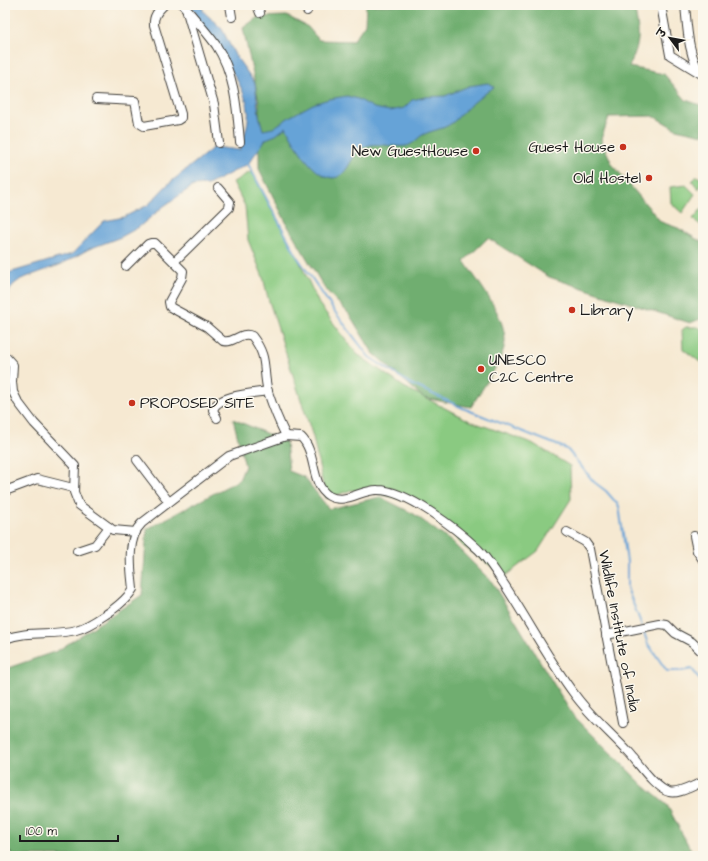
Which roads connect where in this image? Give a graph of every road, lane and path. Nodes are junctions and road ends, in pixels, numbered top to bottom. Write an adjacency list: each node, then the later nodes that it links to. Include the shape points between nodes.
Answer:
1 (164, 5): 8 (street, via 153,20 181,118 144,126 139,123 135,101)
2 (230, 5): 6 (street)
3 (661, 5): 7 (street, via 670,55)
4 (685, 5): 7 (street, via 690,43 696,65)
5 (182, 6): 9 (street, via 211,39 228,67 235,98); 10 (street, via 214,104)
6 (232, 17)
7 (703, 74)
8 (96, 99)
9 (240, 142)
10 (219, 143)
11 (218, 188): 12 (street, via 230,202 229,208)
12 (175, 262): 13 (street, via 153,242); 15 (street, via 183,274 168,304 207,327 223,341 230,341 242,334 252,336 263,353)
13 (126, 266)
14 (5, 356): 19 (street, via 13,365 13,392 18,402 34,423 75,466)
15 (268, 391): 16 (street, via 238,395 215,405 213,410); 17 (street)
16 (217, 418)
17 (286, 436): 21 (street, via 229,456); 32 (street, via 301,437 308,445 319,484 327,495 343,498 372,491 386,491 414,501 469,542 494,569 593,718 625,748 658,785 669,792 675,792)
18 (137, 460): 21 (street)
19 (73, 488): 20 (street, via 37,480); 22 (street, via 79,505)
20 (5, 491)
21 (169, 502): 23 (street, via 142,523)
22 (109, 528): 23 (street); 26 (street, via 95,545)
23 (136, 532): 29 (street, via 131,560 133,589 115,607 88,626 77,630 28,633)
24 (567, 532): 28 (street, Wildlife Institute of India, via 585,542 590,549)
25 (694, 536): 27 (street, via 697,551)
26 (77, 551)
27 (703, 560)
28 (606, 635): 30 (street, via 660,624 667,625); 31 (street, Wildlife Institute of India)
29 (5, 640)
30 (703, 653)
31 (623, 723)
32 (703, 782)
33 (5, 850): 34 (street)
34 (9, 856)

